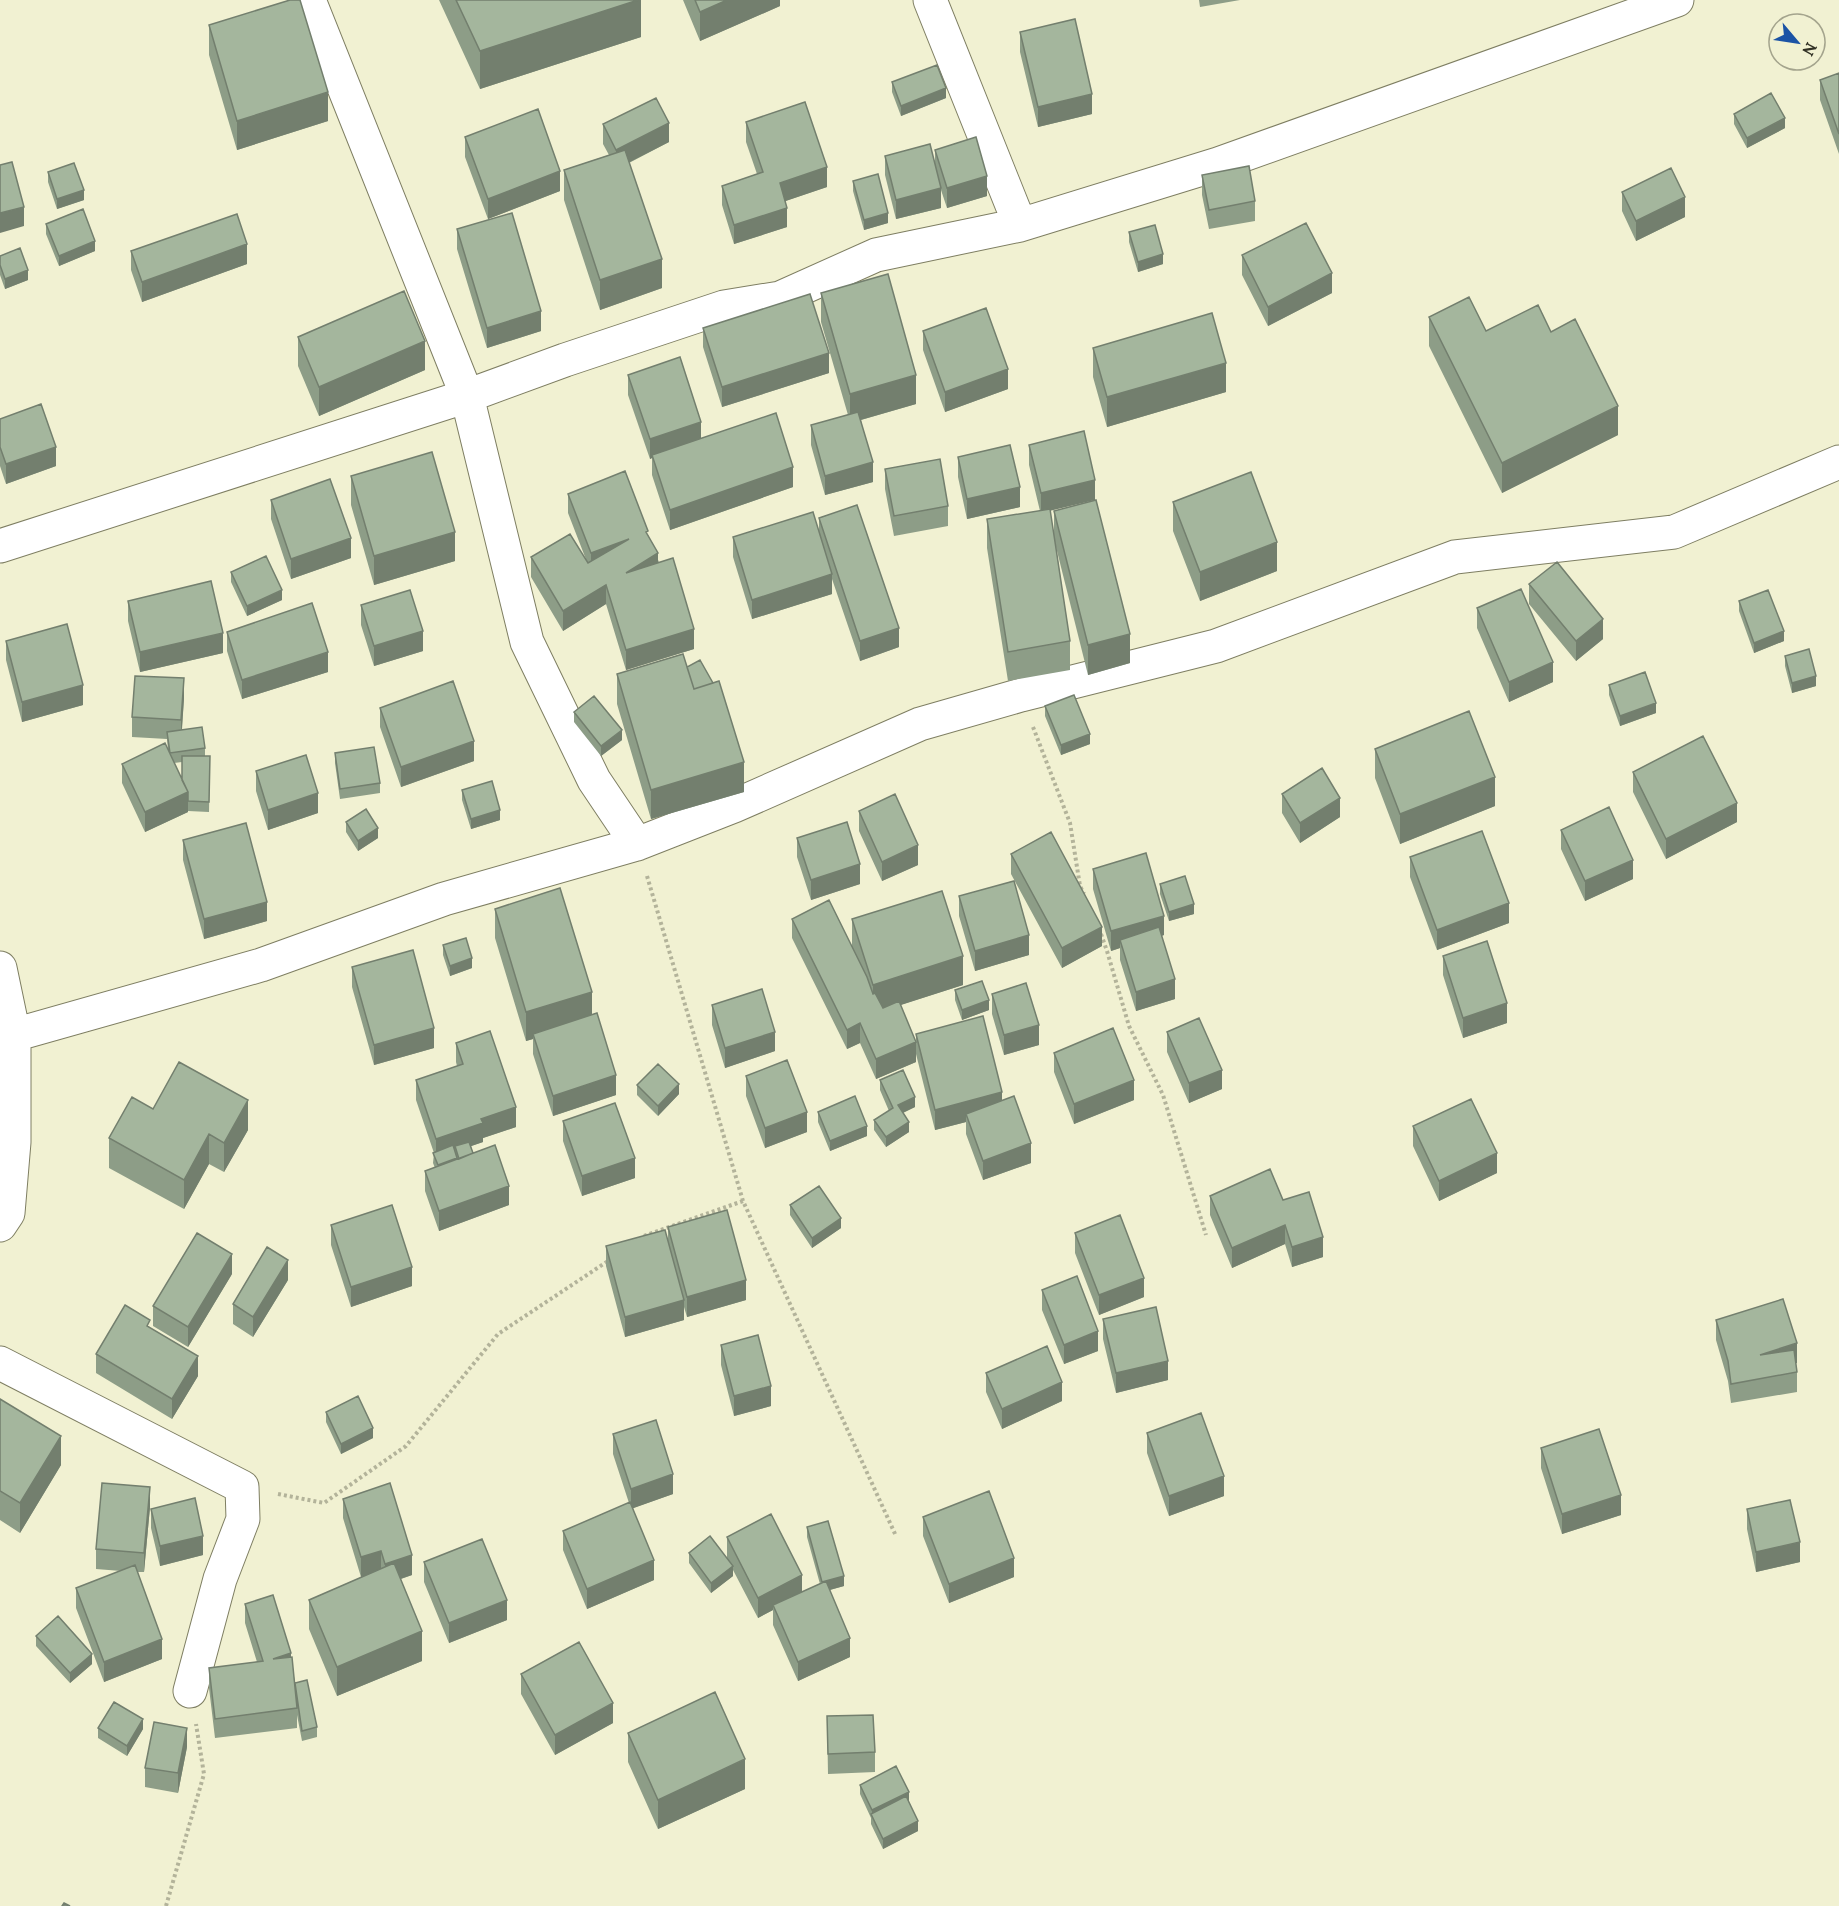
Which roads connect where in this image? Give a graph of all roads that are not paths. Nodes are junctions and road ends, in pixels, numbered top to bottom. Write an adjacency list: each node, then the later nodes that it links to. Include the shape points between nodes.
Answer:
1 (309, 0): 5 (street)
2 (930, 0): 4 (street)
3 (1677, 0): 4 (street, via 1218,164)
4 (1020, 225): 5 (street, via 876,255 780,298 724,307)
5 (467, 396): 7 (street); 8 (street, via 528,642 594,780)
6 (1839, 462): 8 (street, via 1674,532 1455,557 1216,646 920,724)
7 (0, 546)
8 (637, 844): 10 (street, via 444,899 261,965)
9 (0, 968): 10 (street)
10 (14, 1035): 11 (street, via 14,1142 8,1213)
11 (0, 1225)
12 (0, 1363): 13 (street, via 242,1486 243,1519 220,1578)
13 (190, 1691)

